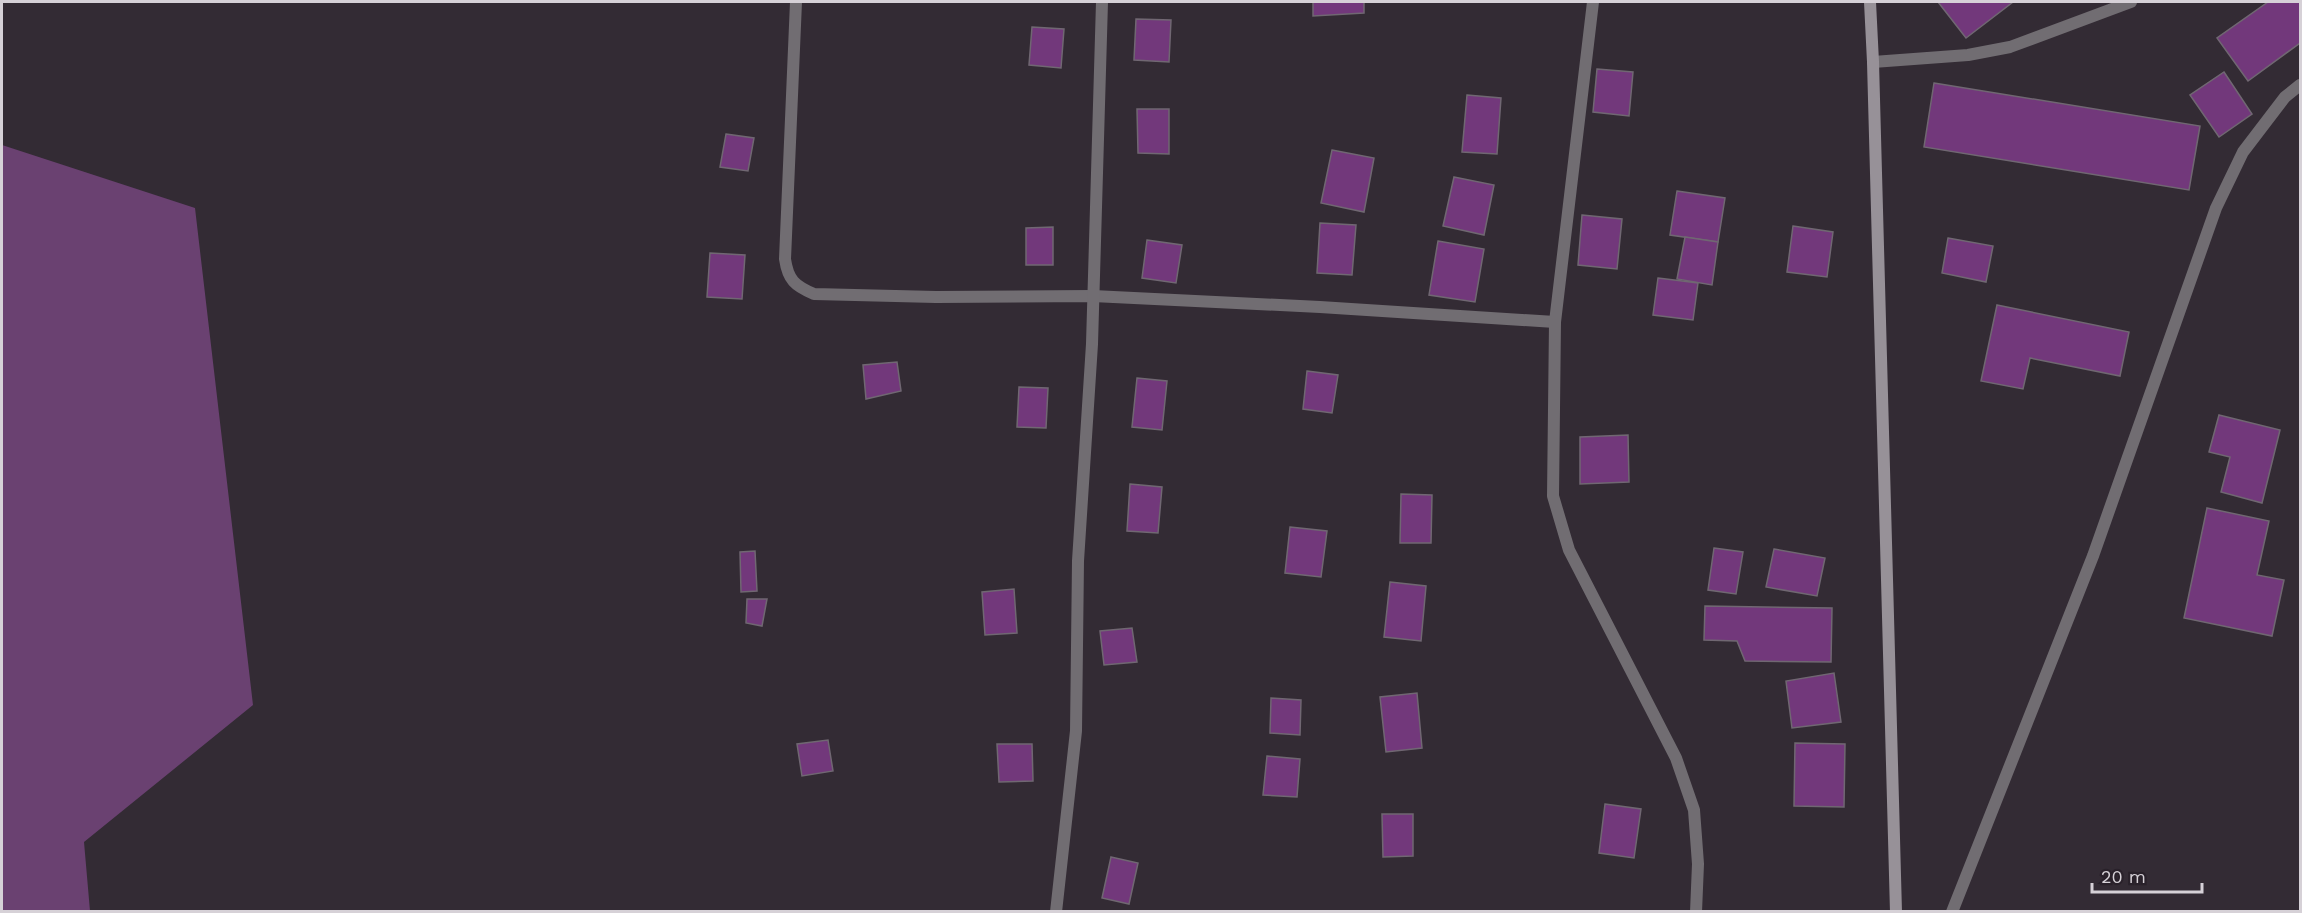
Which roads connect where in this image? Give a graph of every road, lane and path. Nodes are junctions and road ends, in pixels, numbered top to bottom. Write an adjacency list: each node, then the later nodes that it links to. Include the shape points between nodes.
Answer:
1 (796, 2): 8 (street, via 785,259 787,274 799,288 814,294)
2 (1102, 2): 8 (street)
3 (1593, 2): 9 (street)
4 (1870, 2): 6 (street)
5 (2131, 2): 6 (street, via 2010,47 1968,55)
6 (1873, 62): 12 (street)
7 (2301, 85): 13 (street, via 2285,97 2243,152 2216,208 2092,556)
8 (1093, 296): 9 (street); 10 (street, via 1078,561 1076,731)
9 (1555, 322): 11 (street, via 1553,496 1569,550 1676,758 1694,810)
10 (1056, 912)
11 (1696, 912)
12 (1896, 912)
13 (1952, 912)

